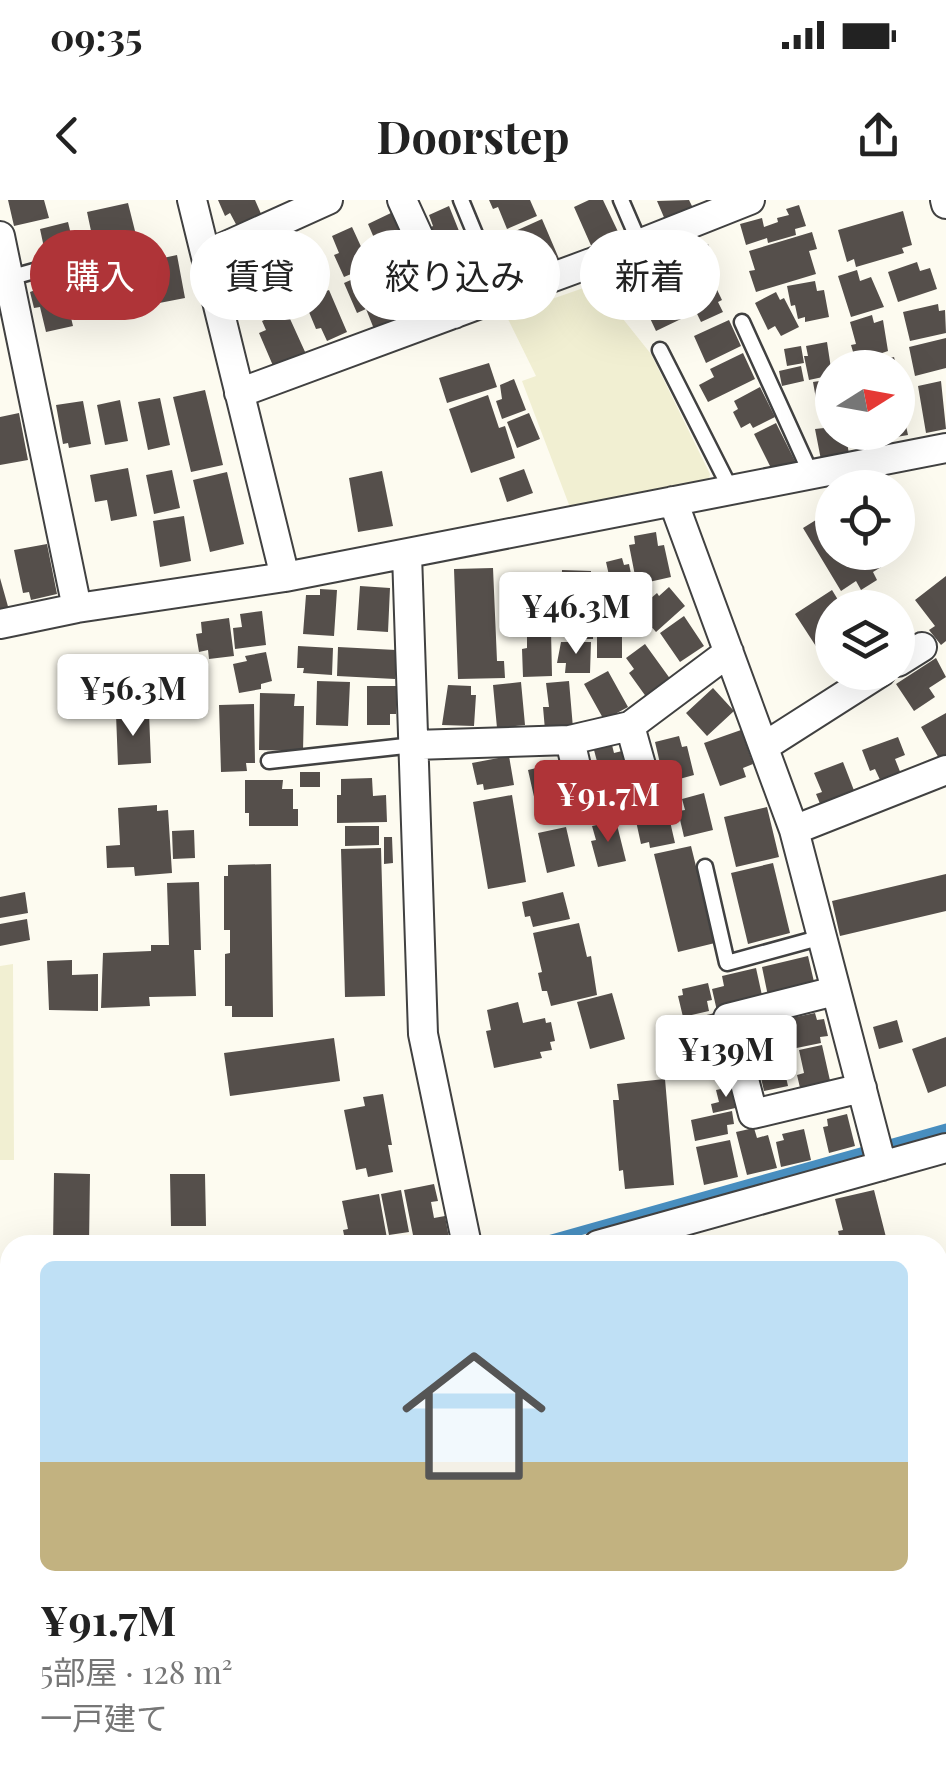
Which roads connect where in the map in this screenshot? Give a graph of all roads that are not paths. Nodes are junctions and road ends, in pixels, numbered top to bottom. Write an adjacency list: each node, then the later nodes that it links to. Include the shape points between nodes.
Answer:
1 (192, 200): 7 (street)
2 (328, 200): 8 (street)
3 (402, 200): 9 (street)
4 (460, 200): 10 (lane)
5 (621, 200): 11 (lane)
6 (750, 200): 12 (street)
7 (200, 230)
8 (261, 230)
9 (416, 230)
10 (473, 230)
11 (634, 230)
12 (675, 230)
13 (0, 237): 15 (street)
14 (30, 272): 15 (lane)
15 (8, 278): 19 (street)
16 (222, 320): 21 (street)
17 (437, 320): 21 (street)
18 (742, 322): 23 (lane)
19 (10, 343): 28 (street)
20 (660, 350): 24 (lane)
21 (239, 392): 27 (street)
22 (946, 448): 23 (street)
23 (812, 474): 24 (street)
24 (732, 490): 25 (street)
25 (673, 501): 26 (street); 32 (street)
26 (407, 554): 27 (street); 36 (street)
27 (284, 578): 28 (street)
28 (77, 608): 29 (street)
29 (0, 624)
30 (922, 647): 31 (street)
31 (915, 651)
32 (728, 652): 34 (street); 37 (street)
33 (854, 690): 37 (street)
34 (630, 726): 35 (street); 35 (street, via 648,790 586,806)
35 (570, 740): 36 (street)
36 (414, 745): 38 (lane); 47 (street, via 423,1034)
37 (765, 746): 40 (street)
38 (268, 761)
39 (946, 770): 40 (street)
40 (794, 830): 42 (street)
41 (705, 867): 42 (lane, via 726,962)
42 (822, 937): 43 (street)
43 (835, 990): 44 (street); 44 (street, via 728,1018 753,1114)
44 (862, 1088): 46 (street)
45 (946, 1148): 46 (street)
46 (882, 1166): 48 (street)
47 (465, 1235)
48 (634, 1235)

